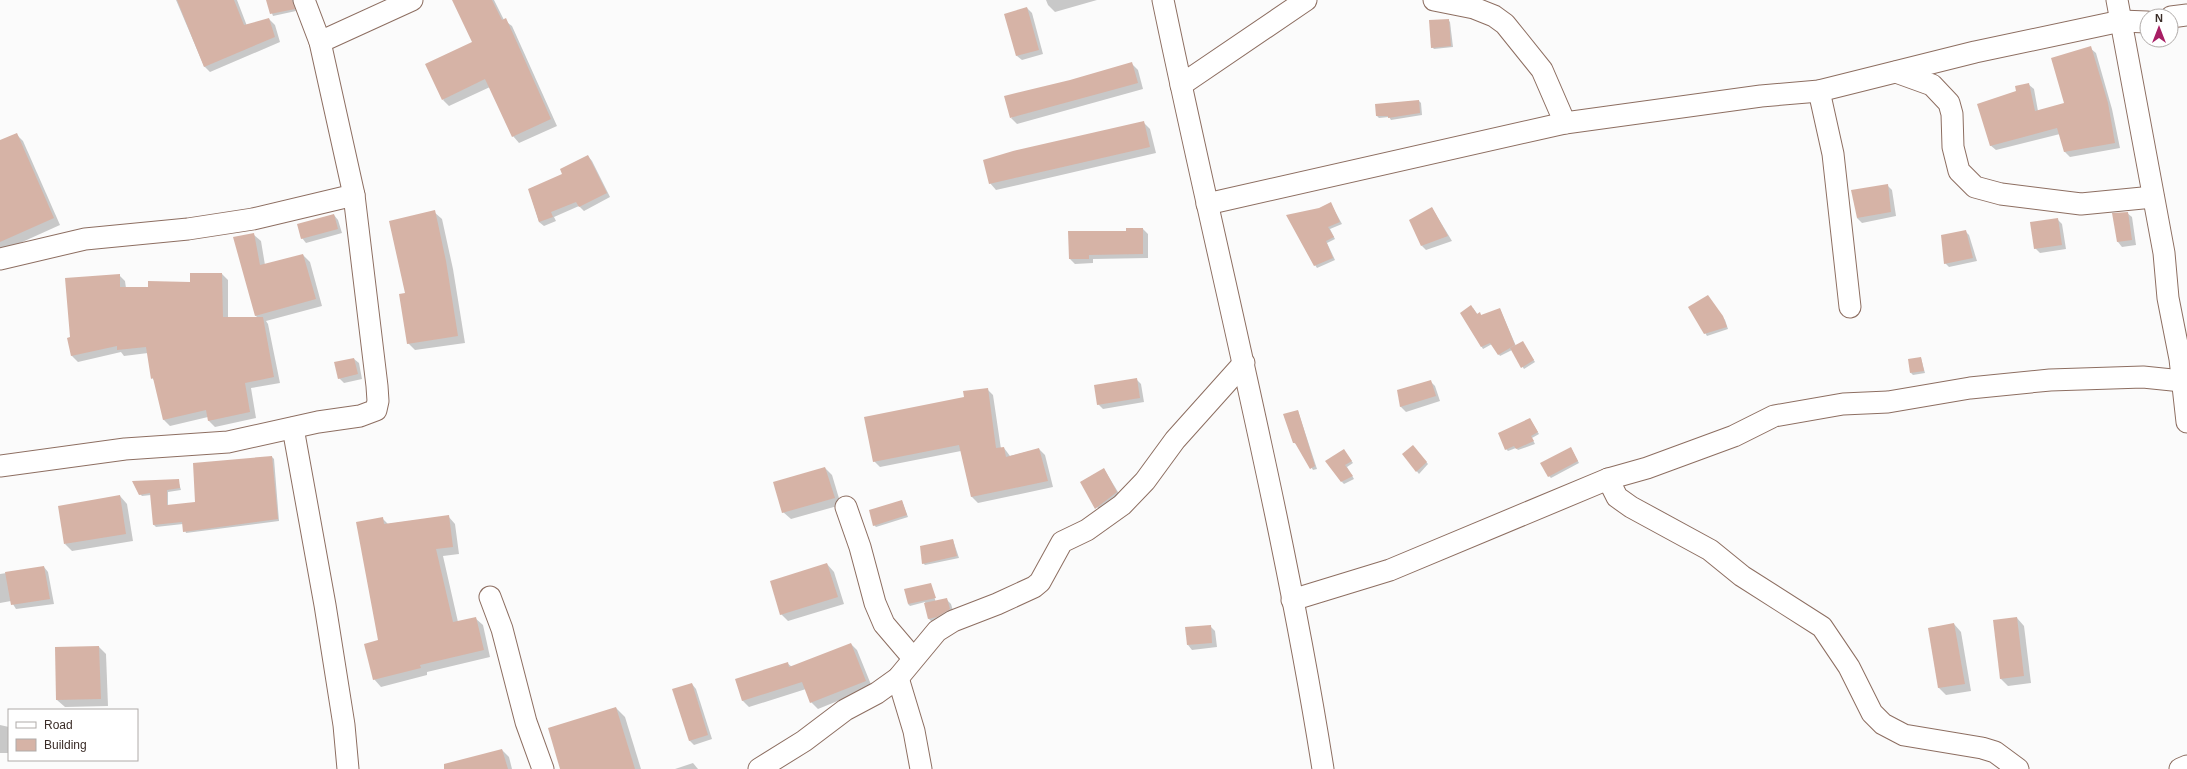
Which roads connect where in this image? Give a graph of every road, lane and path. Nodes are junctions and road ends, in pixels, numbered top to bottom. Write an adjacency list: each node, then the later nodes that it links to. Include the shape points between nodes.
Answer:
1 (304, 0): 9 (street)
2 (412, 0): 9 (street)
3 (1163, 0): 11 (street)
4 (1306, 0): 11 (street)
5 (1434, 0): 13 (street, via 1474,8 1494,16 1505,24 1542,70)
6 (2117, 0): 7 (street)
7 (2121, 21): 8 (street); 10 (street, via 1974,52); 15 (street)
8 (2139, 22)
9 (320, 42): 14 (street)
10 (1896, 72): 12 (street); 15 (street, via 1932,85 1949,103 1953,147 1960,171 1974,188 2080,204)
11 (1181, 85): 16 (street)
12 (1819, 91): 13 (street, via 1761,96); 18 (street, via 1833,154)
13 (1565, 123): 16 (street)
14 (354, 195): 17 (street, via 253,219 188,229 85,239); 22 (street, via 378,406 371,413 360,416)
15 (2154, 196): 20 (street)
16 (1207, 204): 19 (street)
17 (0, 259)
18 (1850, 307)
19 (1244, 364): 27 (street); 28 (street, via 1175,440 1145,481 1122,505 1087,530 1062,542 1040,582 997,604 953,621 937,631)
20 (2182, 381): 21 (street); 24 (street, via 2143,377 2050,380 1970,388 1888,402 1843,404 1774,416 1734,436)
21 (2187, 422)
22 (293, 428): 23 (street, via 228,442 124,449); 31 (street, via 326,606)
23 (0, 466)
24 (1608, 479): 27 (street, via 1390,570); 36 (street, via 1617,497 1630,507 1710,550 1742,576 1822,627 1849,666 1872,712 1883,724 1904,735 1995,752)
25 (846, 507): 28 (street, via 875,603 884,624)
26 (490, 597): 32 (street, via 502,629 526,722)
27 (1292, 600): 35 (street)
28 (913, 658): 29 (street)
29 (898, 678): 33 (street, via 845,710); 34 (street, via 914,731)
30 (2187, 766): 37 (street)
31 (348, 769)
32 (543, 769)
33 (759, 769)
34 (921, 769)
35 (1323, 769)
36 (2018, 769)
37 (2180, 769)

